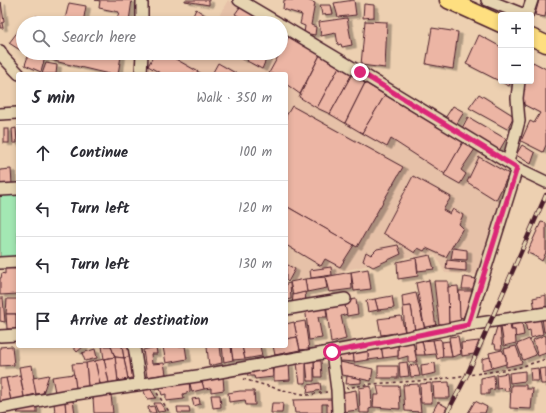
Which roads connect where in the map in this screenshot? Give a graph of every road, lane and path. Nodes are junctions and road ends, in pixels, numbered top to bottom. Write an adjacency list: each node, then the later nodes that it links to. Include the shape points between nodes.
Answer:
1 (142, 0): 8 (street)
2 (239, 0): 9 (street)
3 (448, 0): 10 (highway)
4 (487, 0): 6 (street)
5 (532, 0): 7 (street)
6 (518, 12)
7 (527, 12)
8 (142, 16)
9 (266, 16)
10 (498, 23)
11 (288, 29): 21 (street)
12 (534, 38): 13 (highway)
13 (546, 44)
14 (0, 51): 16 (street)
15 (142, 60): 17 (street)
16 (17, 72)
17 (141, 72)
18 (518, 84): 21 (street, via 519,121)
19 (16, 113): 20 (street)
20 (0, 114)
21 (512, 165): 22 (street); 30 (street)
22 (546, 182)
23 (0, 190): 24 (street)
24 (16, 190)
25 (16, 262): 26 (street)
26 (0, 263)
27 (345, 298): 28 (street)
28 (288, 309)
29 (546, 313): 30 (street)
30 (468, 325): 34 (street)
31 (16, 335): 32 (street)
32 (0, 336)
33 (135, 348): 37 (street)
34 (332, 352): 37 (street); 38 (street)
35 (546, 358): 38 (path, via 517,368)
36 (243, 378): 38 (path, via 308,395)
37 (145, 384): 39 (street); 40 (path)
38 (337, 390): 41 (street)
39 (0, 408)
40 (170, 413)
41 (338, 413)

